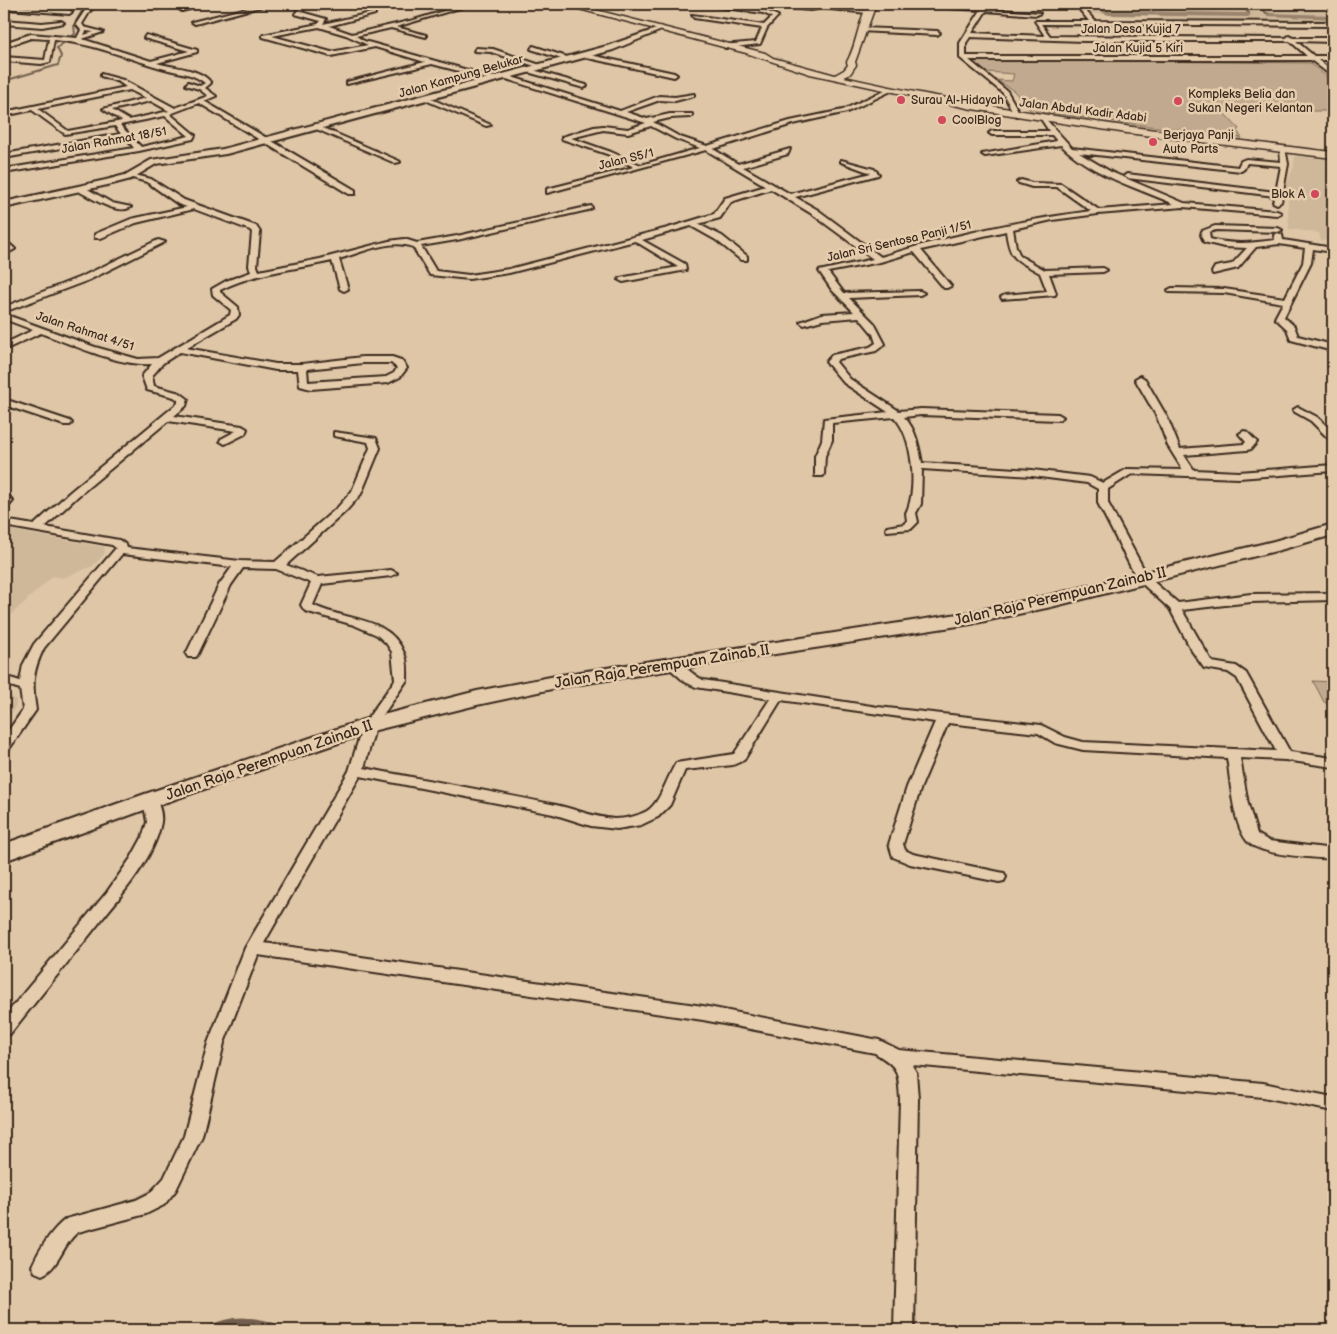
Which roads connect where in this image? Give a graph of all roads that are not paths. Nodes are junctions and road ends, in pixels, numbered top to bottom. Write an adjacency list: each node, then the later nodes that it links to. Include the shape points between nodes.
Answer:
1 (95, 4): 31 (street, via 78,24)
2 (130, 4): 3 (street, via 151,7)
3 (172, 4)
4 (206, 4): 15 (street)
5 (268, 4): 22 (street)
6 (285, 4): 28 (street, via 303,9 297,13 324,20)
7 (471, 4): 29 (street)
8 (564, 4): 32 (main road, Jalan Abdul Kadir Adabi)
9 (700, 4): 30 (street, via 773,14 774,19)
10 (916, 4): 16 (street)
11 (1033, 4): 19 (street)
12 (773, 5): 14 (street, via 841,7 847,10)
13 (11, 8): 24 (street, via 71,10)
14 (870, 8): 33 (main road)
15 (182, 10)
16 (984, 10): 19 (street); 35 (street)
17 (1082, 10): 25 (street)
18 (373, 13): 28 (street)
19 (1037, 13): 23 (street)
20 (694, 16): 30 (street)
21 (4, 22): 24 (street)
22 (196, 22)
23 (1037, 22): 25 (street); 40 (street)
24 (61, 23): 38 (street)
25 (1094, 23): 26 (street)
26 (1271, 24): 27 (street); 44 (street)
27 (1333, 24)
28 (321, 25): 36 (street); 48 (street, via 265,36 331,54)
29 (390, 27): 36 (street); 37 (street)
30 (766, 27): 49 (street, via 756,44)
31 (82, 28): 41 (street, via 84,30); 41 (street, via 100,32)
32 (661, 29): 49 (main road, Jalan Abdul Kadir Adabi); 53 (street, Jalan Kampung Belukar)
33 (862, 30): 34 (street); 70 (main road, via 852,65 847,72)
34 (937, 33)
35 (970, 35): 40 (street, Jalan Desa Kujid 7); 54 (street, via 963,44)
36 (351, 36): 48 (street)
37 (424, 36)
38 (55, 37): 41 (street); 47 (street, via 28,36); 60 (street, via 48,61)
39 (146, 37): 61 (street, via 195,51)
40 (1049, 38): 42 (street, Jalan Desa Kujid 7)
41 (78, 39): 61 (street)
42 (1084, 39): 43 (street, Jalan Desa Kujid 7); 46 (street)
43 (1234, 40): 44 (street, Jalan Desa Kujid 7); 59 (street)
44 (1292, 40): 45 (street, Jalan Desa Kujid 7); 56 (street)
45 (1333, 40)
46 (1088, 44)
47 (4, 45)
48 (374, 46): 62 (street)
49 (725, 46): 70 (main road, Jalan Abdul Kadir Adabi)
50 (534, 48): 58 (street)
51 (1093, 49): 55 (street)
52 (476, 50): 63 (street, via 491,50)
53 (581, 55): 58 (street, Jalan Kampung Belukar); 66 (street)
54 (963, 58): 55 (street, Jalan Kujid 5 Kiri); 90 (street, via 1005,92)
55 (1101, 58): 59 (street, Jalan Kujid 5 Kiri)
56 (1313, 58): 57 (street, Jalan Kujid 5 Kiri); 59 (street, Jalan Kujid 5 Kiri); 67 (street)
57 (1333, 58)
58 (568, 59): 63 (street, Jalan Kampung Belukar)
59 (1254, 59)
60 (4, 60)
61 (153, 62): 77 (street, via 206,80 208,83)
62 (432, 63): 71 (street); 73 (street)
63 (540, 66): 64 (street, Jalan Kampung Belukar)
64 (526, 70): 68 (street, Jalan Kampung Belukar); 72 (street)
65 (103, 75): 76 (street)
66 (674, 75)
67 (1333, 75)
68 (502, 76): 71 (street, Jalan Kampung Belukar); 78 (street)
69 (578, 76): 72 (street)
70 (837, 76): 79 (main road, Jalan Abdul Kadir Adabi); 81 (main road, Jalan Abdul Kadir Adabi)
71 (493, 78): 82 (street, Jalan Kampung Belukar)
72 (565, 80): 75 (street); 78 (street)
73 (349, 83)
74 (188, 84): 77 (street)
75 (584, 86)
76 (131, 88): 83 (street); 85 (street)
77 (201, 88): 84 (street, via 213,95)
78 (540, 88): 87 (street)
79 (889, 90): 81 (main road, Jalan Abdul Kadir Adabi); 104 (street, Jalan S5/1, via 844,111 792,122)
80 (692, 95): 87 (street, via 659,98)
81 (920, 96): 90 (main road, Jalan Abdul Kadir Adabi)
82 (425, 98): 96 (street); 97 (street, Jalan Kampung Belukar)
83 (150, 99): 86 (street); 93 (street, via 106,109)
84 (199, 101): 86 (street); 101 (street)
85 (32, 107): 88 (street); 95 (street, via 67,133)
86 (173, 110): 89 (street)
87 (619, 113): 94 (street)
88 (4, 114)
89 (166, 114): 93 (street); 106 (street, Jalan Rahmat 18/51, via 193,136)
90 (1017, 114): 92 (main road, Jalan Abdul Kadir Adabi)
91 (690, 115): 94 (street, via 670,116)
92 (1041, 117): 99 (street); 105 (main road, Jalan Abdul Kadir Adabi)
93 (127, 122): 95 (street)
94 (648, 123): 104 (street); 117 (street, via 628,131 603,128 564,138)
95 (116, 124): 100 (street)
96 (488, 125)
97 (316, 127): 101 (street, Jalan Kampung Belukar); 114 (street)
98 (992, 133): 99 (street)
99 (1054, 133): 102 (street)
100 (126, 135): 103 (street); 106 (street)
101 (266, 140): 120 (street, Jalan Kampung Belukar, via 222,152 154,162 144,165); 126 (street)
102 (1063, 143): 108 (street); 109 (street)
103 (72, 144): 111 (street); 112 (street)
104 (707, 148): 116 (street); 117 (street, Jalan S5/1)
105 (1283, 148): 110 (main road, Jalan Abdul Kadir Adabi); 115 (street)
106 (138, 149): 112 (street, Jalan Rahmat 18/51)
107 (788, 150): 116 (street)
108 (1070, 150): 119 (street); 121 (street)
109 (985, 154)
110 (1333, 155)
111 (4, 156)
112 (82, 157): 118 (street, Jalan Rahmat 18/51)
113 (843, 161): 128 (street, via 876,174)
114 (398, 162)
115 (1285, 164): 121 (street, via 1249,160 1243,162); 127 (street)
116 (738, 166): 123 (street)
117 (641, 167): 125 (street, Jalan S5/1)
118 (4, 171)
119 (1112, 174): 121 (street); 130 (street)
120 (131, 176): 124 (street, Jalan Kampung Belukar); 131 (street, via 146,179 181,202)
121 (1239, 179): 127 (street)
122 (1021, 182): 134 (street, via 1035,186 1059,185)
123 (774, 186): 128 (street); 136 (street, via 728,200 717,216)
124 (81, 189): 129 (street, Jalan Kampung Belukar); 132 (street, via 110,205)
125 (550, 191)
126 (352, 192)
127 (1277, 194): 135 (street)
128 (790, 196): 152 (street)
129 (4, 205)
130 (1183, 205): 134 (street, Jalan Sri Sentosa Panji 1/51); 135 (street, Jalan Sri Sentosa Panji 1/51)
131 (195, 207): 139 (street, via 134,221); 156 (street, via 256,232 253,266)
132 (127, 208)
133 (588, 208): 144 (street)
134 (1098, 212): 137 (street, Jalan Sri Sentosa Panji 1/51, via 1052,218)
135 (1277, 213): 138 (street)
136 (692, 223): 140 (street); 151 (street, via 719,238)
137 (1009, 229): 147 (street, Jalan Sri Sentosa Panji 1/51); 154 (street, via 1017,257)
138 (1278, 230): 143 (street); 145 (street, via 1215,228 1206,231 1205,239 1210,242)
139 (98, 236)
140 (636, 239): 144 (street, via 509,271 469,277 434,273); 157 (street, via 683,268)
141 (4, 241): 149 (street, via 11,248)
142 (161, 242): 165 (street, via 86,278)
143 (1279, 242): 145 (street); 146 (street)
144 (416, 245): 150 (street, via 397,242)
145 (1254, 246): 155 (street, via 1236,266)
146 (1309, 247): 148 (street); 164 (street, via 1307,263)
147 (916, 249): 152 (street, Jalan Sri Sentosa Panji 1/51); 158 (street)
148 (1333, 250)
149 (4, 253)
150 (335, 258): 156 (street); 159 (street)
151 (744, 258)
152 (880, 260): 162 (street, Jalan Sri Sentosa Panji 1/51, via 823,271)
153 (1103, 270): 154 (street)
154 (1044, 272): 163 (street, via 1051,294)
155 (1216, 272)
156 (256, 274): 172 (street, via 216,289 216,293 236,312 233,317)
157 (623, 280)
158 (947, 286)
159 (344, 288)
160 (1172, 290): 164 (street, via 1224,291)
161 (920, 293): 162 (street)
162 (843, 296): 166 (street, Jalan Sri Sentosa Panji 1/51)
163 (1005, 297)
164 (1287, 301): 171 (street, via 1279,318 1291,328 1294,338)
165 (4, 310)
166 (862, 314): 168 (street); 178 (street, Jalan Sri Sentosa Panji 1/51, via 881,344 873,349 835,357 831,362 847,381)
167 (4, 316): 169 (street, Jalan Rahmat 4/51)
168 (804, 322)
169 (40, 330): 170 (street); 173 (street, Jalan Rahmat 4/51, via 138,362)
170 (4, 347)
171 (1333, 348)
172 (178, 349): 173 (street); 174 (street, via 276,367)
173 (160, 361): 180 (street, via 147,376 150,388 183,399 182,404)
174 (302, 366): 174 (street, via 392,360 402,368 388,380 311,386 303,384)
175 (1140, 379): 186 (street)
176 (4, 402): 181 (street)
177 (1298, 410): 184 (street, via 1314,419)
178 (895, 413): 179 (street); 187 (street, Jalan Sri Sentosa Panji 1/51, via 906,424); 189 (street, via 827,421 827,440 820,456)
179 (1058, 417)
180 (165, 418): 185 (street, via 242,429); 195 (street)
181 (67, 423)
182 (337, 434): 200 (street, via 372,440 375,448 357,492)
183 (1244, 434): 186 (street, via 1252,442 1247,447)
184 (1333, 438)
185 (225, 441)
186 (1178, 452): 190 (street)
187 (917, 466): 191 (street, via 1042,474 1090,480); 196 (street, Jalan Sri Sentosa Panji 1/51, via 916,504 910,513 913,522 907,528)
188 (1333, 468): 190 (street)
189 (819, 474)
190 (1191, 474): 191 (street, via 1127,472)
191 (1103, 488): 202 (street, via 1103,503)
192 (4, 497): 193 (street, via 8,500)
193 (4, 505)
194 (4, 524): 195 (street)
195 (36, 529): 198 (street, via 115,542 121,544)
196 (891, 529)
197 (1333, 529): 202 (main road, Jalan Raja Perempuan Zainab II, via 1280,545)
198 (121, 551): 199 (street); 209 (street, via 38,647 29,665)
199 (240, 564): 200 (street); 206 (street, via 225,585)
200 (278, 566): 203 (street)
201 (391, 573): 203 (street)
202 (1142, 577): 205 (street); 207 (main road, Jalan Raja Perempuan Zainab II, via 971,618)
203 (317, 580): 212 (street, via 307,605 309,608 383,633 398,653 401,680)
204 (1333, 596): 205 (street, via 1251,598)
205 (1175, 608): 215 (street, via 1208,665 1232,669 1242,676)
206 (192, 654)
207 (672, 664): 210 (street, via 700,684); 212 (main road, Jalan Raja Perempuan Zainab II, via 533,686)
208 (4, 680): 209 (street)
209 (26, 687): 213 (street, via 30,710)
210 (777, 696): 211 (street); 217 (street, via 739,757 681,766 663,805 654,814 629,823 591,821 554,808)
211 (943, 719): 214 (street, via 1042,729 1060,740 1083,746); 221 (street, via 914,787 896,844 898,853 910,859)
212 (370, 725): 217 (street); 218 (main road, Jalan Raja Perempuan Zainab II)
213 (4, 746)
214 (1233, 754): 215 (street); 220 (street, via 1249,833 1257,842)
215 (1285, 756): 216 (street)
216 (1333, 762)
217 (356, 771): 222 (street)
218 (150, 800): 219 (main road, Jalan Raja Perempuan Zainab II); 223 (street, via 155,814 147,843 115,892)
219 (4, 853)
220 (1333, 854)
221 (999, 878)
222 (253, 948): 224 (street, via 703,1013 879,1047); 226 (street, via 216,1043 193,1136 170,1184 158,1199 139,1208 73,1225 65,1231)
223 (4, 1029)
224 (896, 1057): 225 (street, via 1263,1090); 227 (street, via 907,1072 909,1099)
225 (1333, 1104)
226 (42, 1266)
227 (904, 1330)

